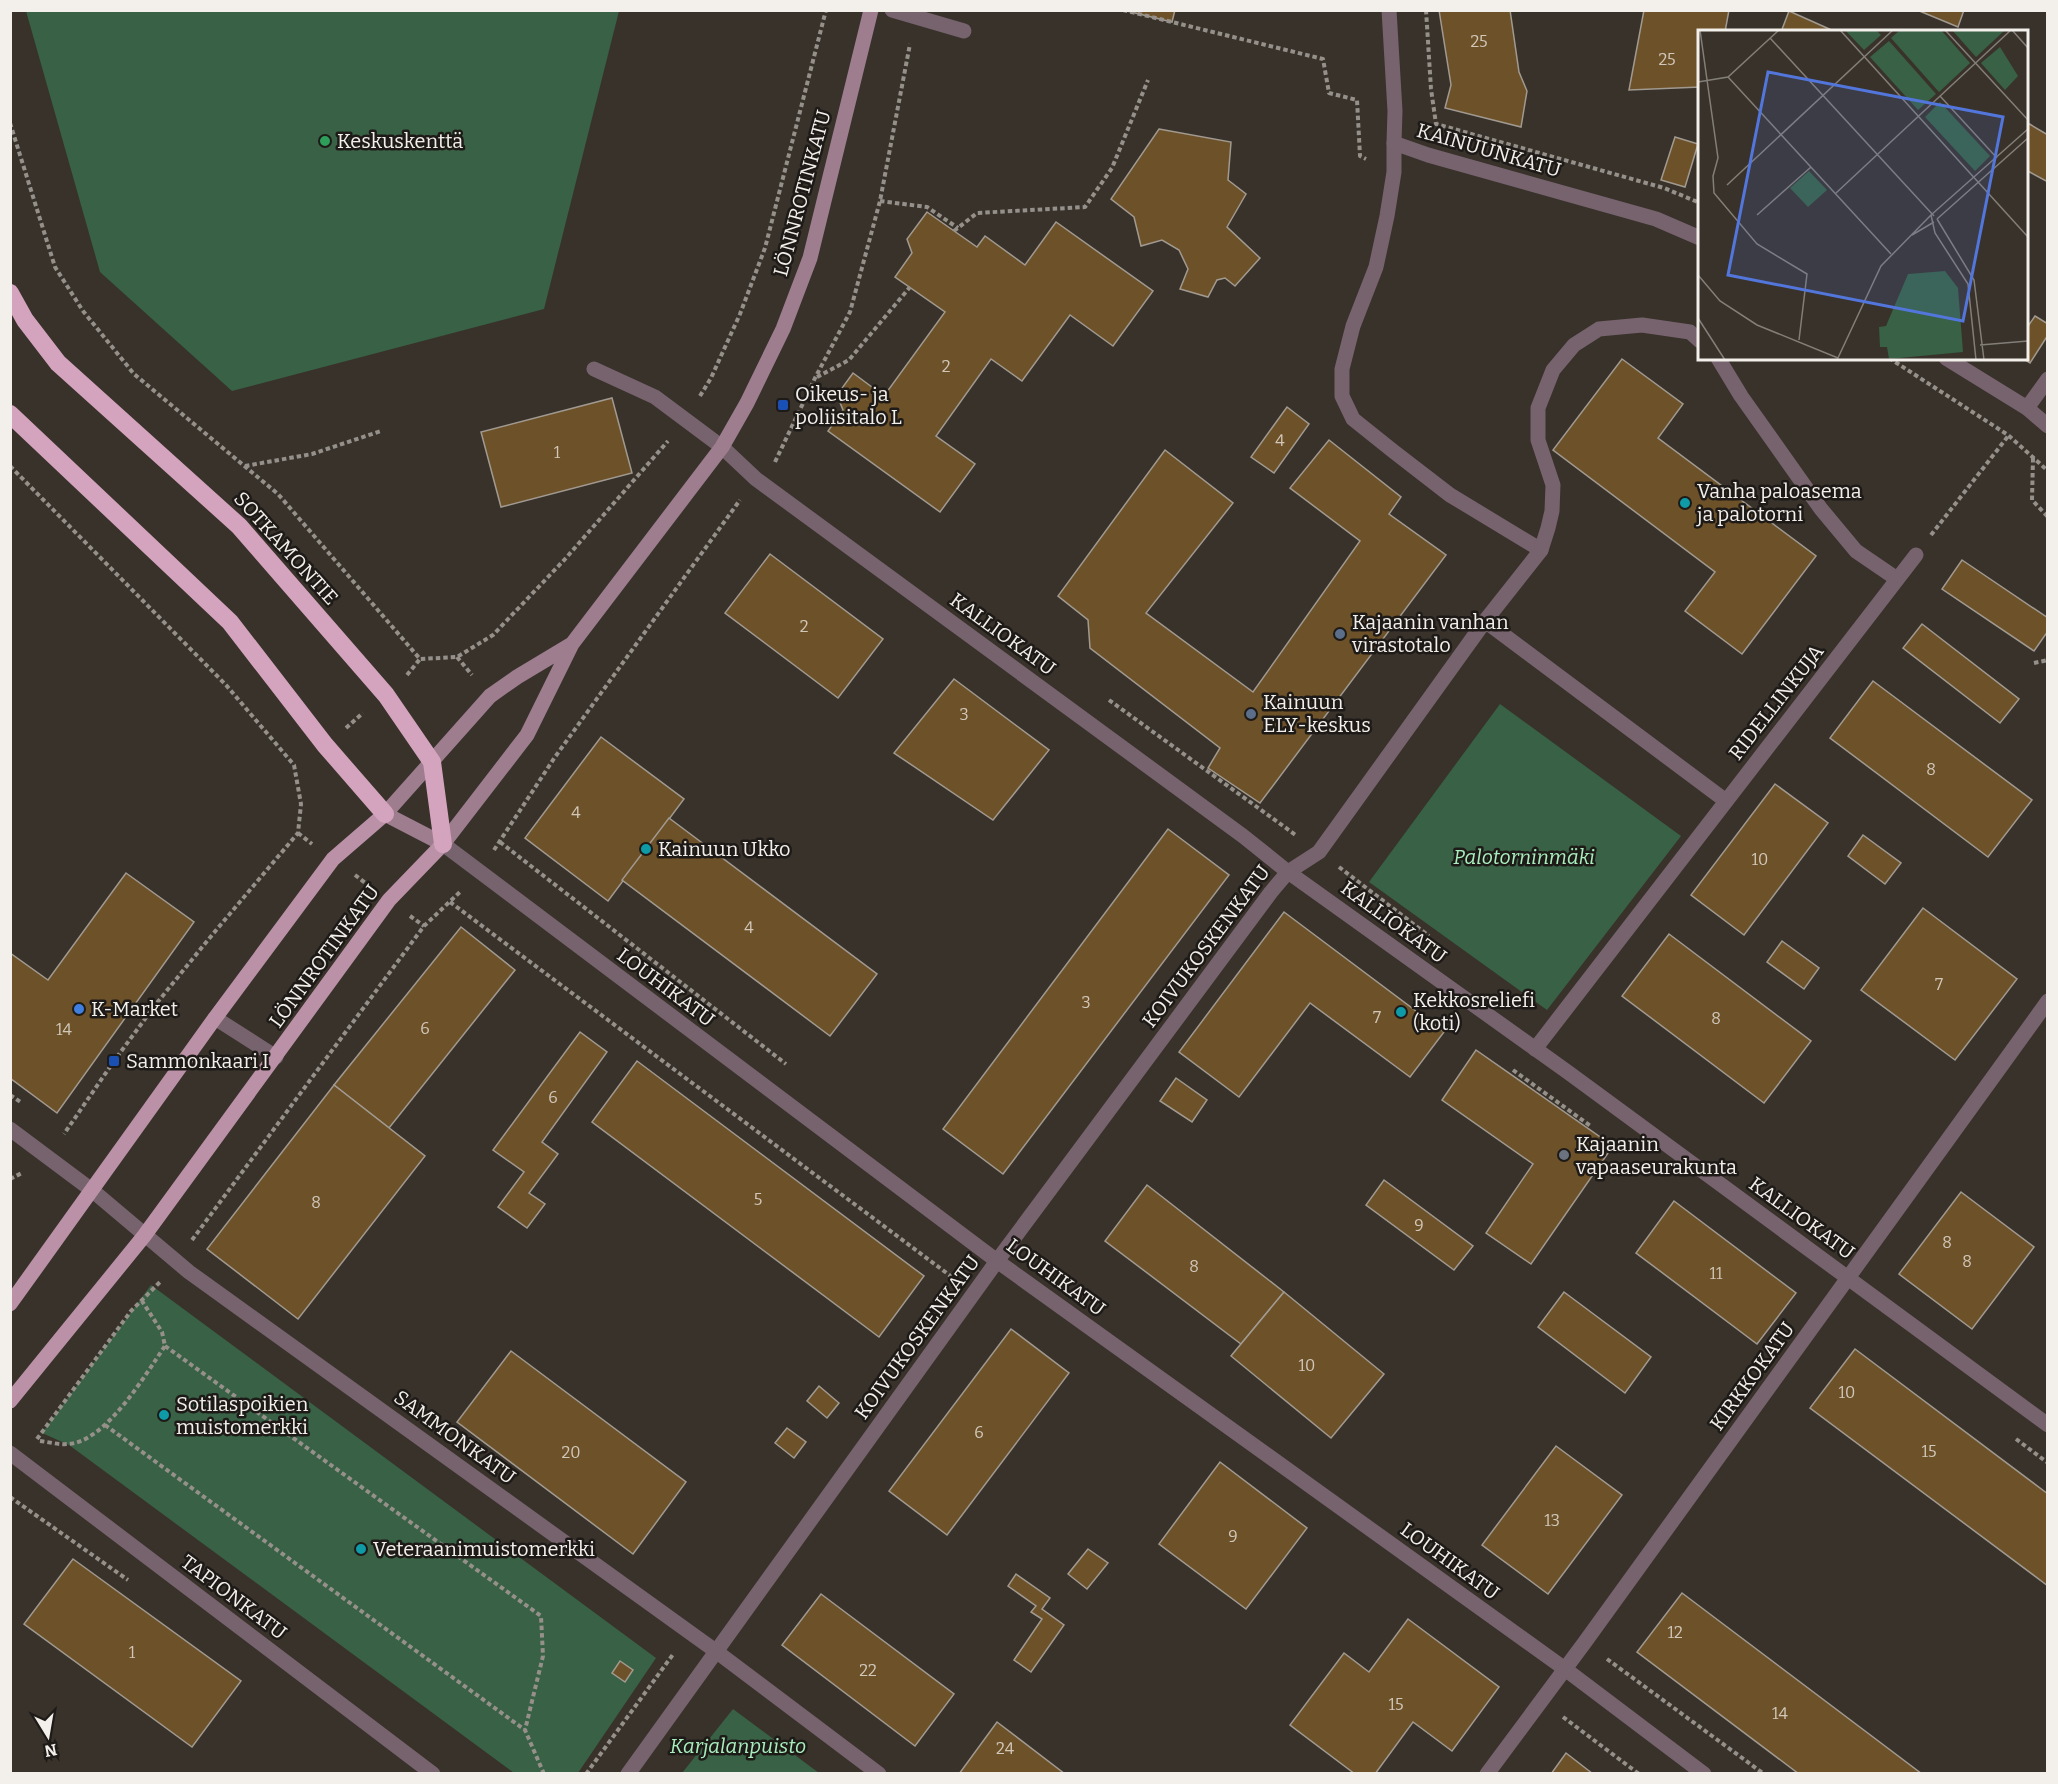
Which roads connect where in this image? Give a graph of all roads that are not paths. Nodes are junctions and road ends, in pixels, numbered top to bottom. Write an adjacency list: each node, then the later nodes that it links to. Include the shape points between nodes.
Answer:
1 (871, 10): 16 (street, LÖNNROTINKATU, via 810,258 783,329)
2 (892, 10): 4 (street)
3 (1389, 10): 5 (street, KAINUUNKATU)
4 (964, 31)
5 (1394, 143): 6 (street, KAINUUNKATU, via 1656,219); 17 (street, via 1387,216 1376,267 1353,326 1342,369 1342,396 1353,420 1393,451 1450,495)
6 (1698, 236)
7 (10, 293): 22 (highway, SOTKAMONTIE, via 58,363 239,526 386,695)
8 (1698, 339): 17 (street, via 1690,332 1642,325 1599,328 1574,345 1552,370 1538,408 1538,440 1553,485 1552,511)
9 (1719, 360): 19 (street, via 1740,396 1821,509 1856,550)
10 (1949, 360): 13 (street)
11 (594, 369): 16 (street, KALLIOKATU, via 655,397)
12 (2048, 379): 13 (street)
13 (2026, 408): 15 (street)
14 (10, 414): 24 (highway, via 230,622 325,745)
15 (2048, 426)
16 (722, 447): 21 (street, LÖNNROTINKATU); 26 (street, KALLIOKATU, via 756,479)
17 (1541, 550): 20 (street, KOIVUKOSKENKATU)
18 (1916, 555): 19 (street, RIDELLINKUJA)
19 (1897, 579): 23 (street, RIDELLINKUJA)
20 (1485, 621): 23 (street); 26 (street, KOIVUKOSKENKATU, via 1320,852)
21 (572, 644): 22 (street, LÖNNROTINKATU, via 490,696); 25 (street, LÖNNROTINKATU, via 526,735)
22 (432, 762): 24 (street, LÖNNROTINKATU); 25 (highway, SOTKAMONTIE)
23 (1726, 801): 29 (street, RIDELLINKUJA)
24 (385, 814): 25 (street, LOUHIKATU); 28 (main road, LÖNNROTINKATU, via 333,859)
25 (443, 844): 30 (main road, LÖNNROTINKATU, via 389,900); 34 (street, LOUHIKATU)
26 (1288, 872): 29 (street, KALLIOKATU); 34 (street, KOIVUKOSKENKATU)
27 (2048, 1001): 35 (street, KIRKKOKATU)
28 (215, 1018): 30 (street); 32 (main road, LÖNNROTINKATU)
29 (1535, 1049): 35 (street, KALLIOKATU)
30 (276, 1057): 33 (main road, LÖNNROTINKATU)
31 (10, 1129): 32 (street, SAMMONKATU)
32 (93, 1191): 33 (street, SAMMONKATU); 36 (main road, LÖNNROTINKATU)
33 (144, 1236): 37 (main road, LÖNNROTINKATU); 40 (street, SAMMONKATU)
34 (997, 1261): 40 (street, KOIVUKOSKENKATU); 41 (street, LOUHIKATU)
35 (1847, 1277): 38 (street, KALLIOKATU); 41 (street, KIRKKOKATU)
36 (10, 1304)
37 (10, 1401)
38 (2048, 1425)
39 (10, 1454): 42 (street, TAPIONKATU)
40 (717, 1652): 43 (street, KOIVUKOSKENKATU); 44 (street, SAMMONKATU)
41 (1565, 1669): 45 (street, KIRKKOKATU); 46 (street, LOUHIKATU)
42 (433, 1773)
43 (628, 1773)
44 (879, 1773)
45 (1487, 1773)
46 (1704, 1773)

